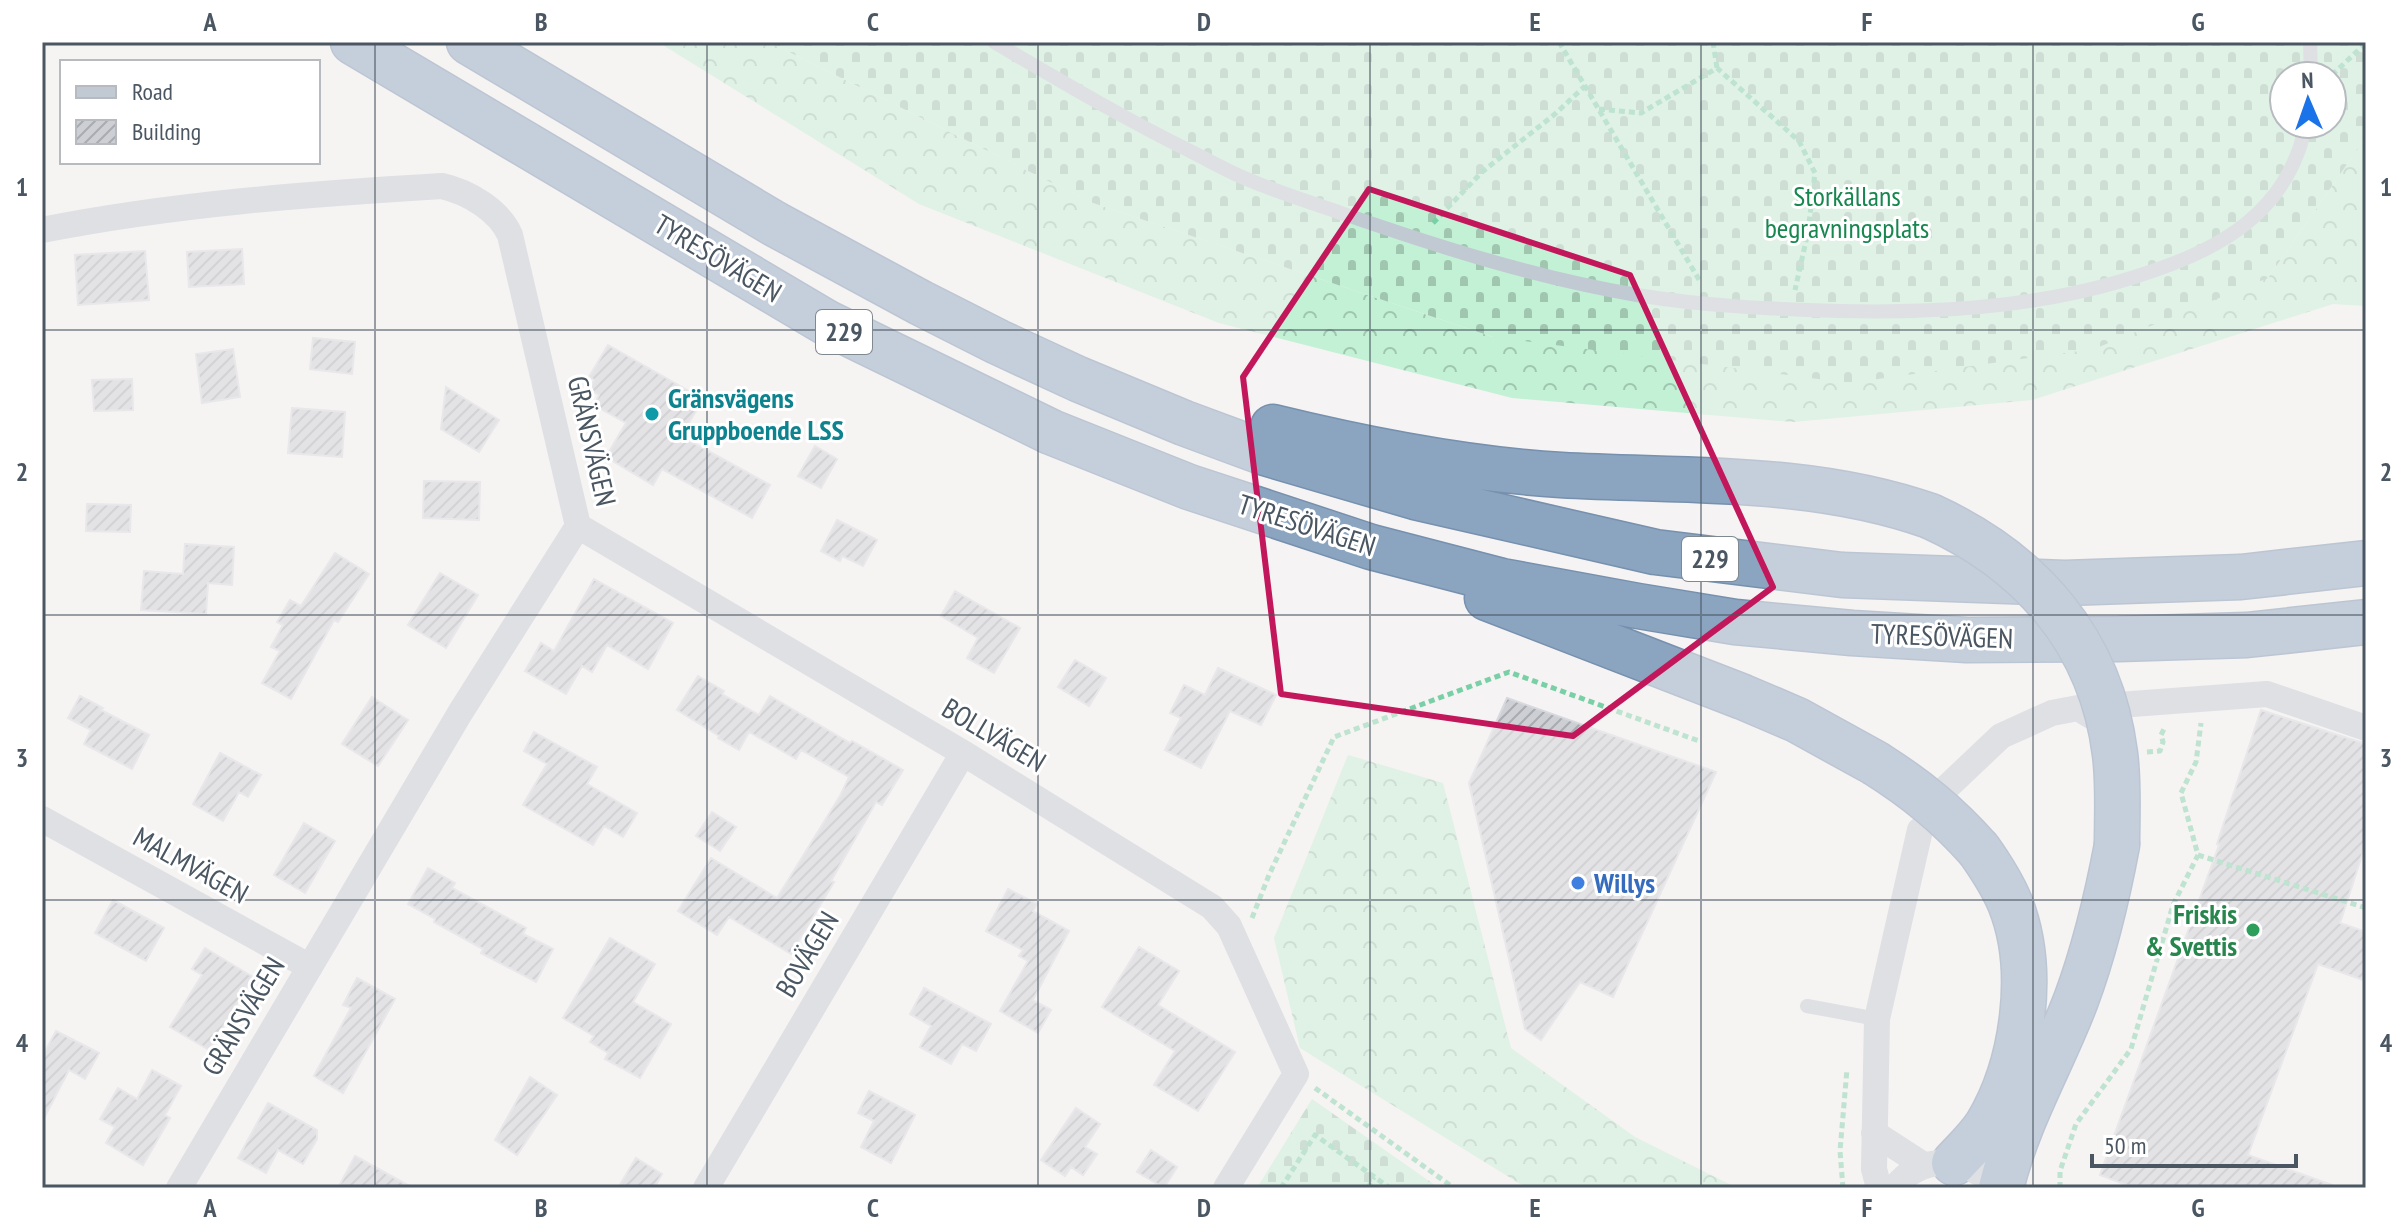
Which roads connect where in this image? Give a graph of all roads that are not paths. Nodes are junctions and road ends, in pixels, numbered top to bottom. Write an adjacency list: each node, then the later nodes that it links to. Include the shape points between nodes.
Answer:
1 (353, 42): 8 (highway, TYRESÖVÄGEN / 229, via 855,337 1051,432 1189,487)
2 (469, 42): 6 (highway, TYRESÖVÄGEN / 229, via 775,224)
3 (994, 42): 4 (lane, via 1132,122 1248,180 1423,241 1564,280 1713,304 1907,312 2027,302 2086,291 2199,254 2244,227 2275,195)
4 (2301, 140)
5 (42, 230): 7 (street, GRÄNSVÄGEN, via 124,214 301,195 442,186 462,193 492,212 510,235)
6 (1078, 379): 9 (highway, TYRESÖVÄGEN / 229, via 1265,453 1415,497 1655,552 1842,575 2065,583 2241,577); 29 (highway, bridge, via 1313,436 1481,467 1793,485 1880,501 1965,532 2030,581 2080,643 2095,675 2109,719 2117,778 2117,845 2097,936 2017,1134)
7 (578, 526): 14 (street, BOLLVÄGEN); 18 (street, GRÄNSVÄGEN)
8 (1371, 547): 10 (highway, TYRESÖVÄGEN / 229, via 1502,581 1638,606 1852,633 1967,640 2118,639 2247,635); 22 (highway, bridge, via 1503,605 1797,720 1875,763 1951,819 1979,850 2010,904 2026,975 2013,1063 1996,1106 1987,1125)
9 (2366, 563)
10 (2366, 622)
11 (2078, 708): 12 (street); 13 (street, via 2267,694); 15 (street, via 2052,713 2001,736)
12 (2106, 726)
13 (2366, 728)
14 (963, 753): 24 (street, BOVÄGEN); 25 (street, BOLLVÄGEN, via 1212,907 1229,926 1296,1074)
15 (1944, 790)
16 (42, 819): 18 (street, MALMVÄGEN)
17 (1920, 830): 20 (street)
18 (310, 967): 23 (street, GRÄNSVÄGEN)
19 (1807, 1006): 20 (lane)
20 (1864, 1017): 21 (street)
21 (1874, 1133): 22 (street); 26 (street)
22 (1940, 1164): 27 (street, via 1912,1172); 28 (street, via 1978,1172)
23 (182, 1186)
24 (706, 1188)
25 (1226, 1188)
26 (1879, 1188)
27 (1895, 1188)
28 (1995, 1188)
29 (2001, 1188)

